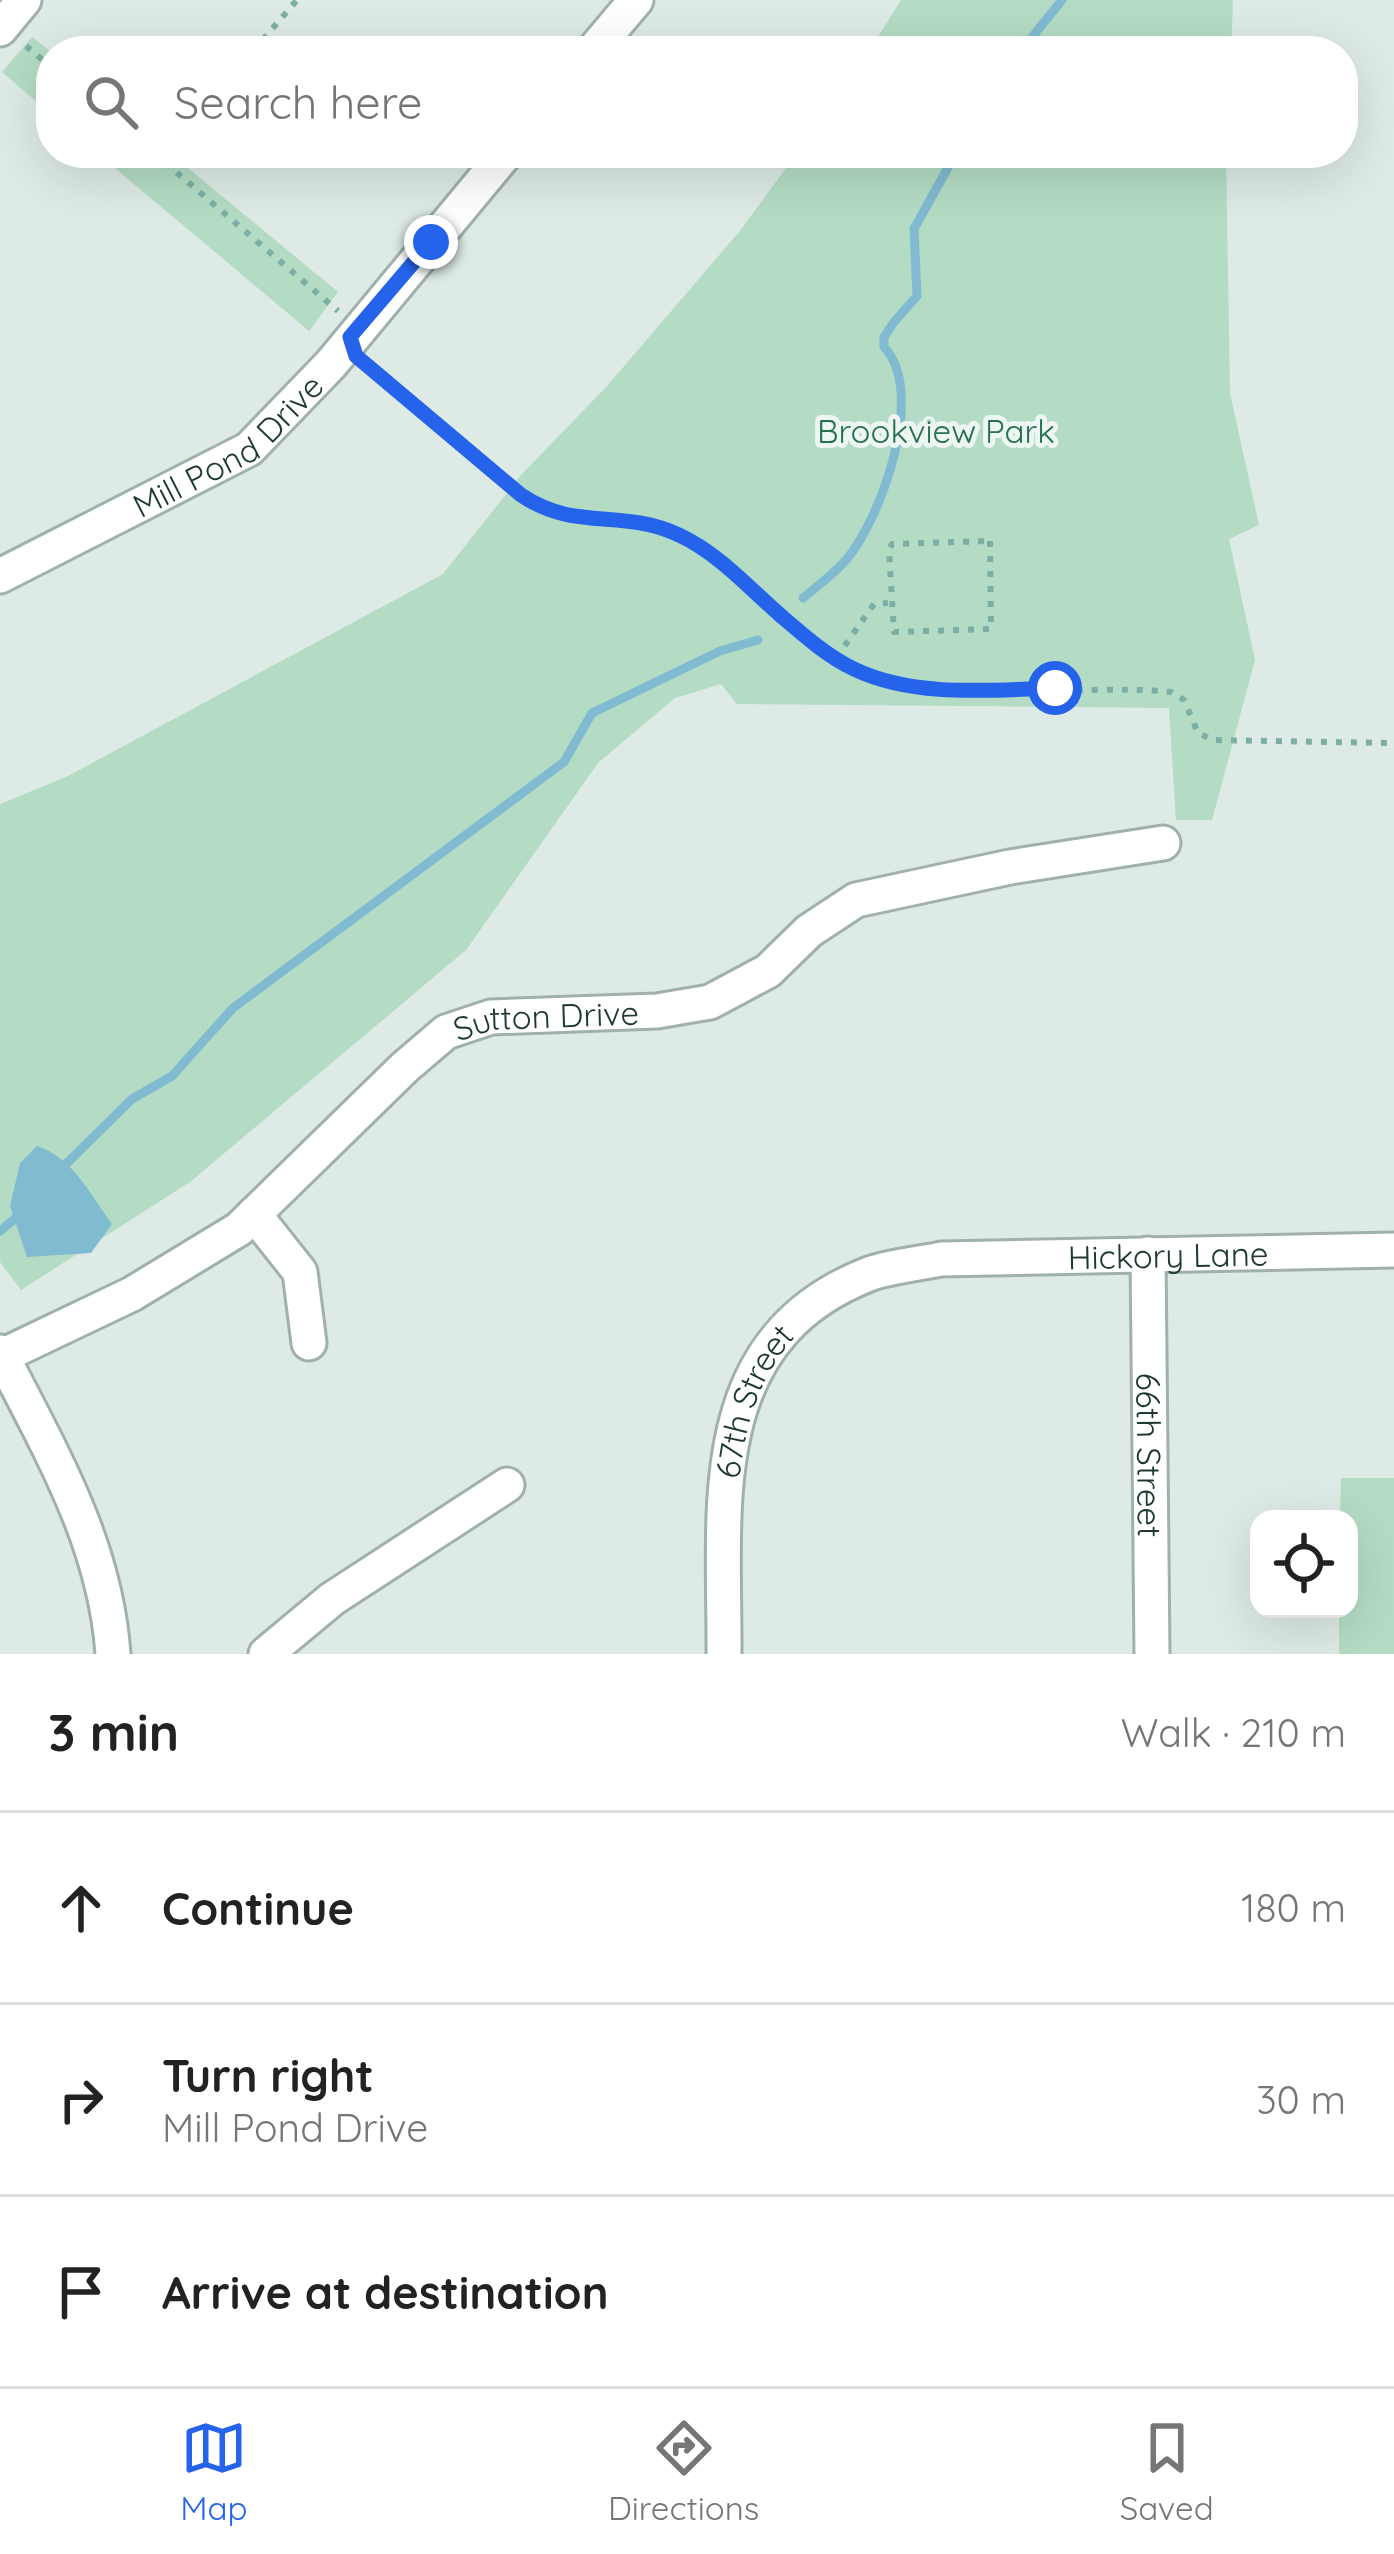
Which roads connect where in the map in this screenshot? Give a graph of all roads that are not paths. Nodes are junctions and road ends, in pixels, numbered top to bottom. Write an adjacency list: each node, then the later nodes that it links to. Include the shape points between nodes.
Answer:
1 (24, 0): 3 (street)
2 (636, 0): 4 (street)
3 (0, 29)
4 (606, 36)
5 (493, 168): 6 (street, Mill Pond Drive, via 331,364 249,449)
6 (0, 577)
7 (1163, 843): 8 (street, Sutton Drive, via 856,901 768,970 710,1003 491,1017 446,1032)
8 (254, 1214): 12 (street, via 300,1272); 13 (street, Sutton Drive, via 183,1267)
9 (1394, 1250): 10 (street, Hickory Lane)
10 (1148, 1254): 11 (street, Hickory Lane); 18 (street, 66th Street)
11 (941, 1259): 17 (street, 67th Street, via 872,1273 830,1293 763,1358 728,1444)
12 (309, 1343)
13 (1, 1354): 15 (street, via 84,1519)
14 (507, 1485): 16 (street, via 332,1599)
15 (113, 1654)
16 (266, 1654)
17 (724, 1654)
18 (1152, 1654)

